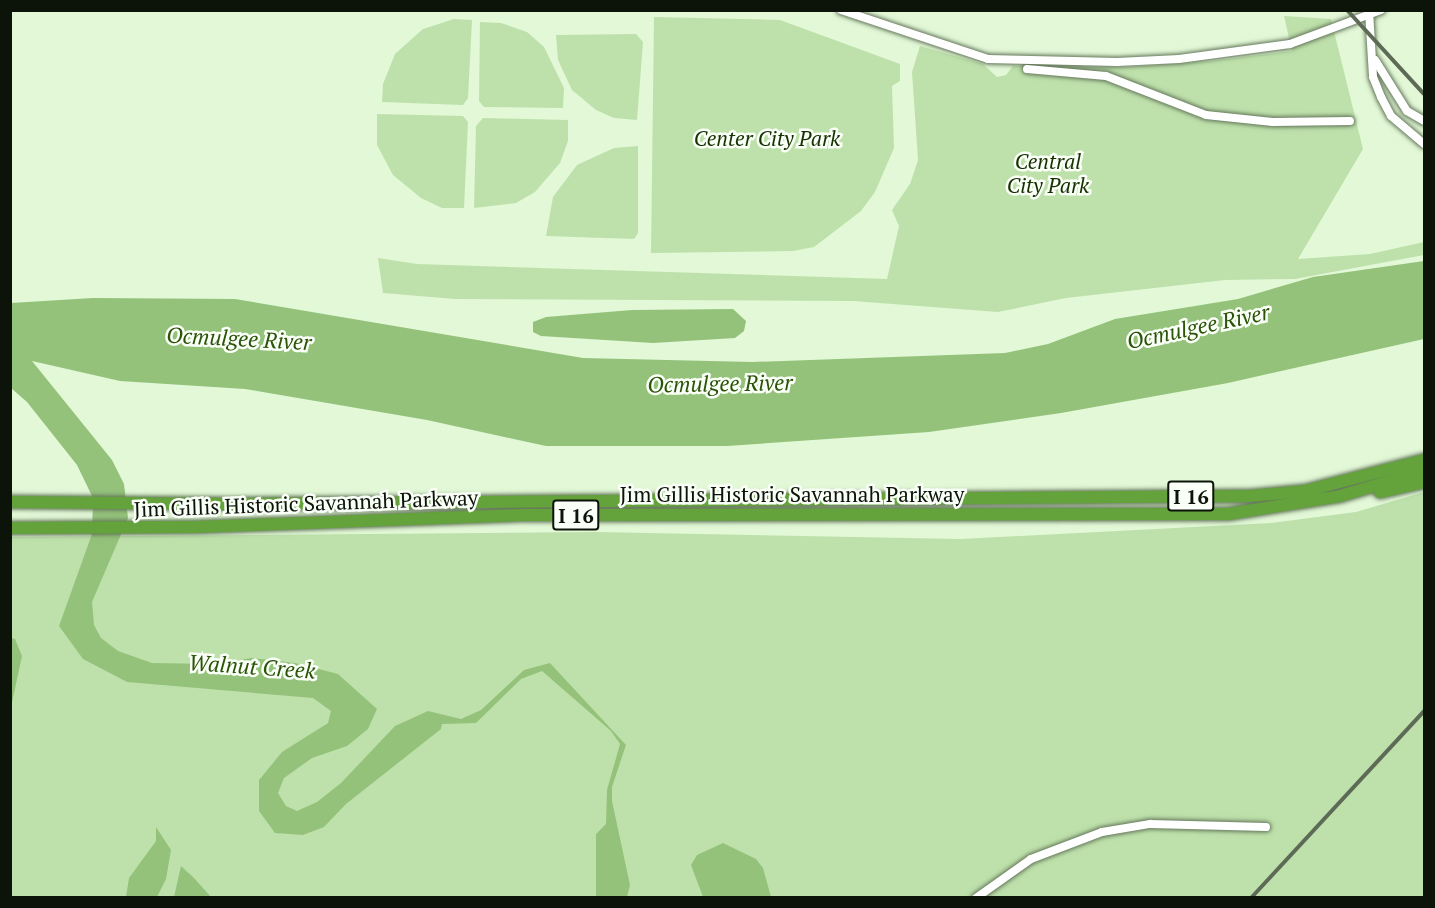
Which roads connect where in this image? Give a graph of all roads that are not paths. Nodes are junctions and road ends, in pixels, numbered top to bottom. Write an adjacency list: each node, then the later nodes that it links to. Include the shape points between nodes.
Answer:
1 (841, 10): 3 (street, via 987,59 1056,62 1161,61 1283,45 1309,40)
2 (1382, 10): 3 (street)
3 (1369, 12): 4 (street)
4 (1375, 60): 7 (street, via 1407,111); 8 (street, via 1373,78 1391,116)
5 (1027, 69): 6 (street, via 1106,76 1206,115 1273,122)
6 (1350, 121)
7 (1425, 121)
8 (1425, 144)
9 (1425, 460): 13 (highway, Jim Gillis Historic Savannah Parkway / I 16, via 1305,491 1251,496 234,504)
10 (1425, 471): 12 (highway, Jim Gillis Historic Savannah Parkway / I 16)
11 (1425, 482): 12 (highway, via 1378,493)
12 (1340, 496): 14 (highway, Jim Gillis Historic Savannah Parkway / I 16, via 1228,514 529,515 195,527)
13 (10, 502)
14 (12, 528)
15 (1266, 827): 16 (street, via 1150,824 1102,832 1031,859)
16 (976, 897)

